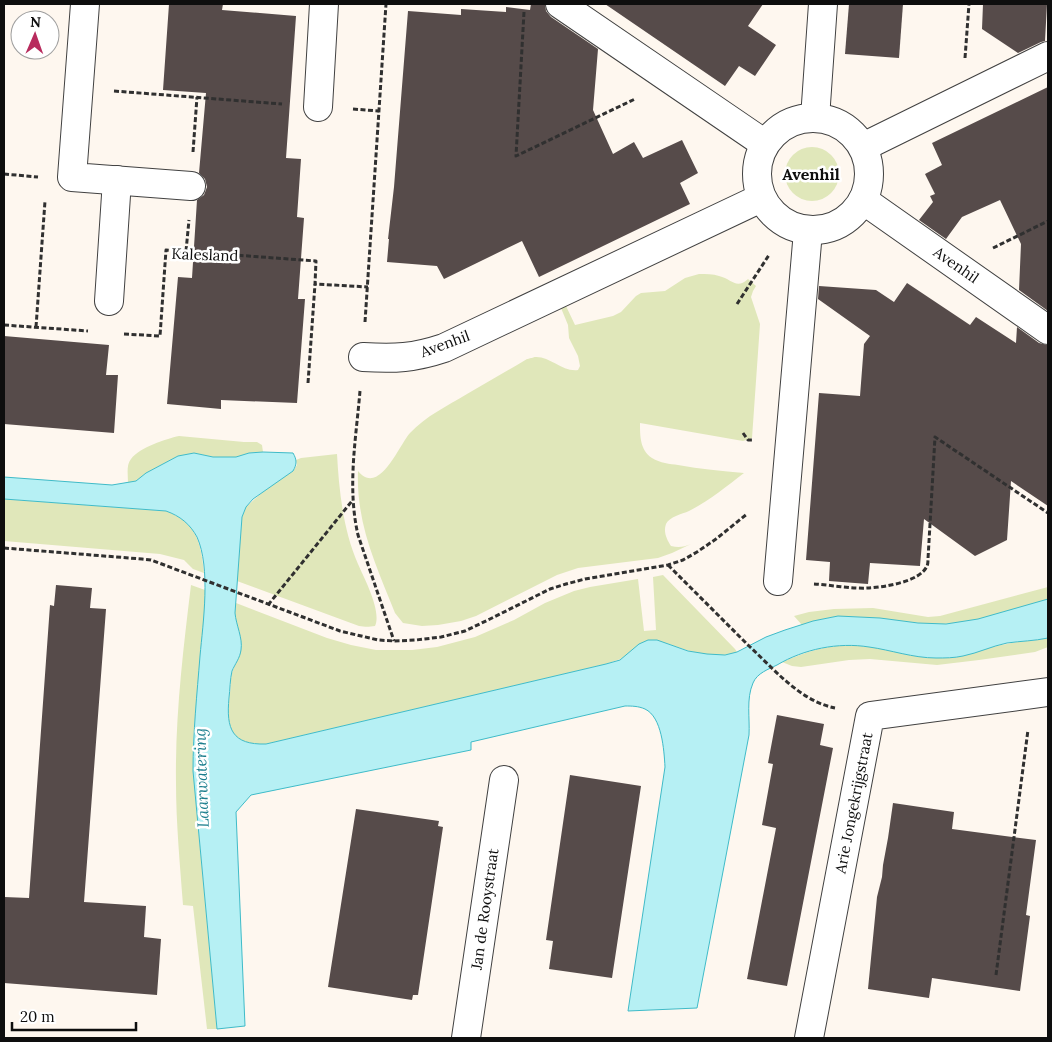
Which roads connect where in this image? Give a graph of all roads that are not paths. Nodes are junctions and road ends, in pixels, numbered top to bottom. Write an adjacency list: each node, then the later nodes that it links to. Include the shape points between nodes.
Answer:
1 (85, 4): 10 (street, via 78,88 59,177)
2 (324, 4): 6 (street)
3 (560, 4): 8 (street)
4 (823, 4): 7 (street)
5 (1048, 56): 9 (street)
6 (318, 106)
7 (815, 118): 8 (street, via 795,120 778,129); 9 (street, via 834,121 850,131)
8 (765, 144): 12 (street, via 758,161 756,180)
9 (863, 147): 13 (street, via 869,164 870,183)
10 (117, 180): 11 (street); 15 (street)
11 (191, 186)
12 (762, 198): 14 (street, via 773,214); 17 (street, Avenhil, via 444,348 390,359)
13 (863, 200): 14 (street, via 854,214 840,224 824,230); 16 (street, Avenhil)
14 (798, 228): 18 (street, via 787,482)
15 (109, 301)
16 (1048, 330)
17 (363, 357)
18 (778, 582)
19 (1041, 693): 22 (street, Arie Jongekrijgstraat, via 870,716)
20 (504, 780): 21 (street, Jan de Rooystraat)
21 (466, 1038)
22 (810, 1038)

